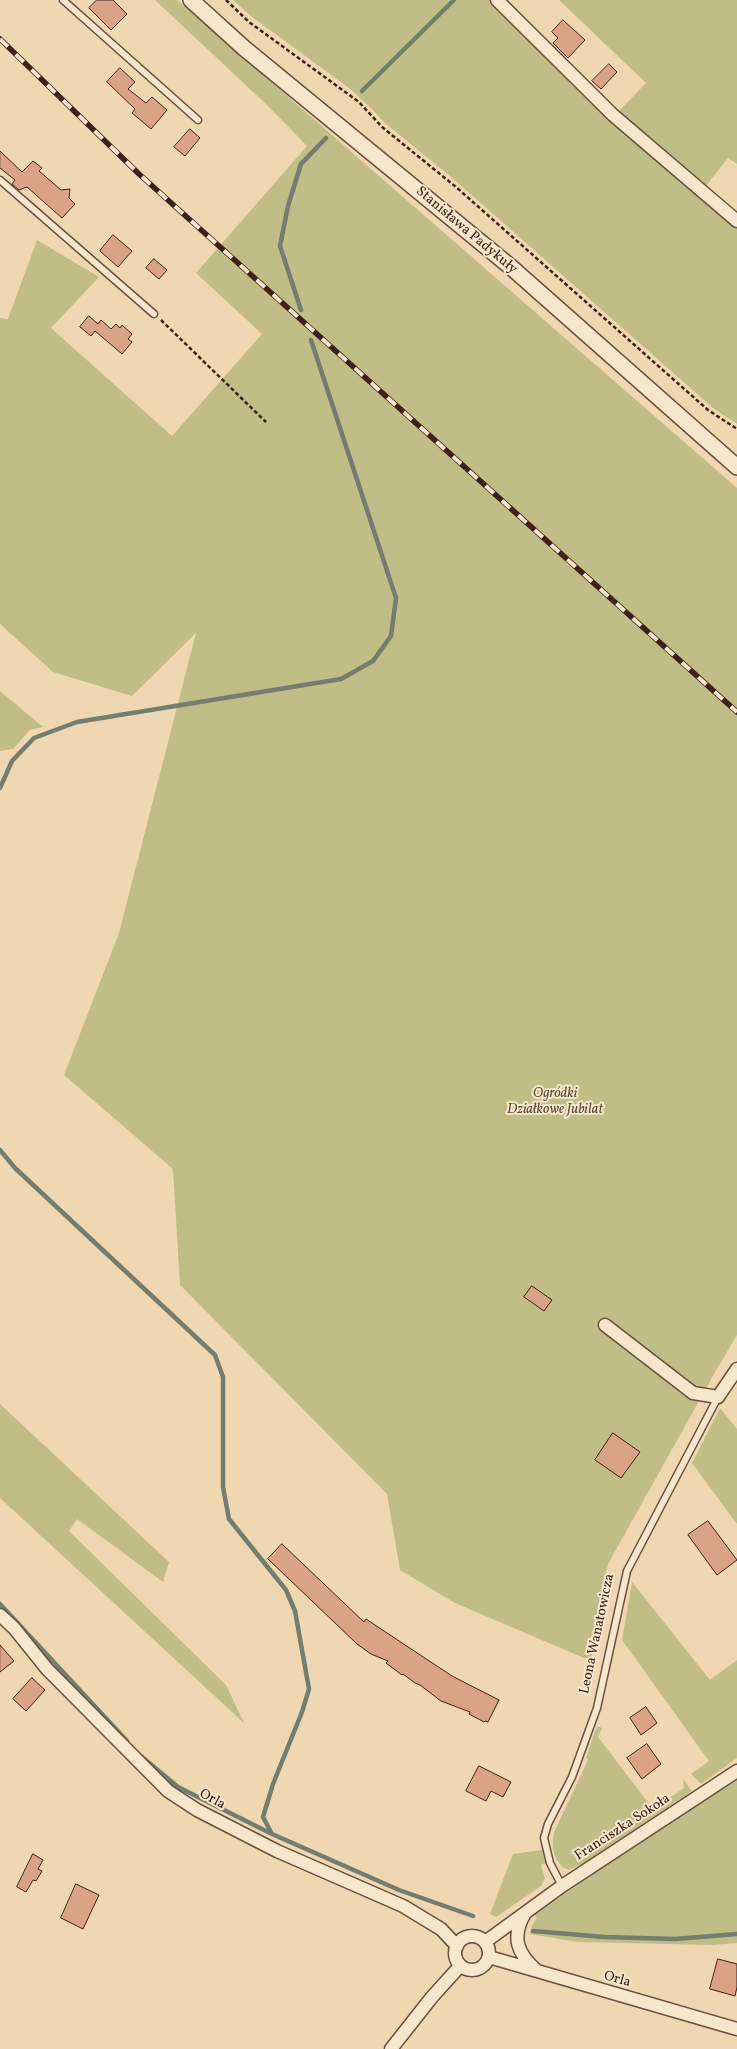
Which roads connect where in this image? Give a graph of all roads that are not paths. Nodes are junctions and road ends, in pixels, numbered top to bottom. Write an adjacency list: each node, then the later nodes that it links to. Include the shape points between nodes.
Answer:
1 (63, 0): 4 (lane)
2 (191, 0): 8 (street, Stanisława Padykuły, via 244,48 512,268)
3 (497, 0): 6 (street, via 613,115)
4 (198, 120)
5 (0, 180): 7 (lane)
6 (737, 221)
7 (154, 314)
8 (735, 461)
9 (605, 1326): 11 (street, via 693,1393)
10 (737, 1369): 11 (street, Leona Wanatowicza)
11 (718, 1397): 14 (lane, Leona Wanatowicza, via 627,1571 597,1708 572,1777 544,1838 550,1863)
12 (0, 1615): 17 (street, Orla, via 48,1669 168,1791 197,1810 277,1851 403,1906 441,1929)
13 (737, 1771): 14 (street, Franciszka Sokoła)
14 (562, 1886): 15 (street, Franciszka Sokoła)
15 (526, 1911): 16 (street, Franciszka Sokoła); 20 (street, via 520,1921 519,1948 524,1959)
16 (485, 1942): 17 (street, via 471,1936); 18 (street)
17 (457, 1946): 19 (street, via 456,1961)
18 (489, 1957): 19 (street, via 478,1969); 20 (street, Orla)
19 (460, 1966): 22 (street)
20 (539, 1973): 21 (street, Orla)
21 (737, 2029)
22 (391, 2049)

